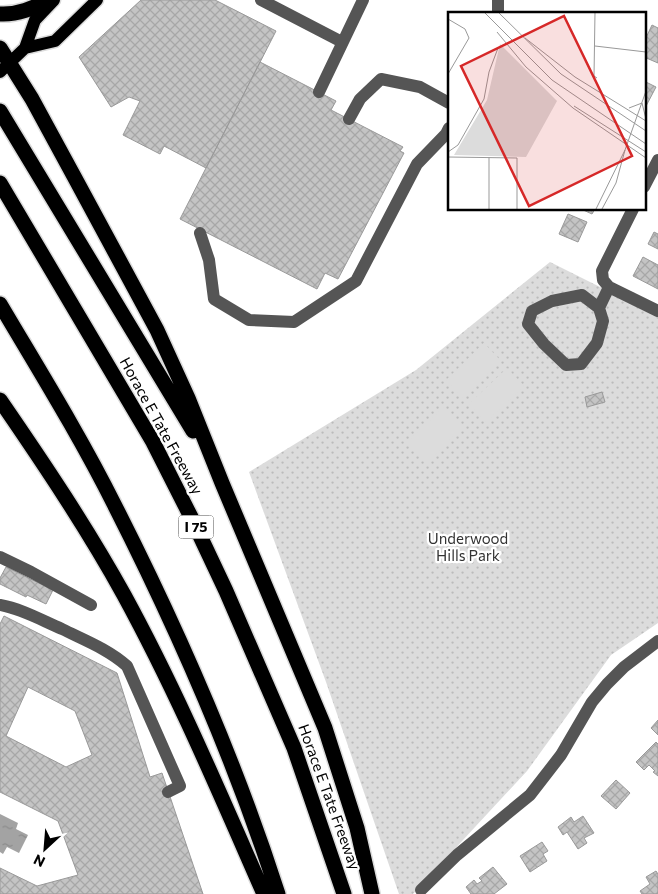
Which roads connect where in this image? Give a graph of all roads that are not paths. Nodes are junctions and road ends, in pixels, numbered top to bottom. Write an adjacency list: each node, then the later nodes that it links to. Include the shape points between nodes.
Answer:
1 (49, 0): 6 (highway, via 12,14)
2 (54, 0): 9 (main road, via 35,20)
3 (97, 0): 9 (main road, via 55,41)
4 (261, 0): 7 (street)
5 (362, 0): 7 (street)
6 (0, 14)
7 (342, 42): 11 (street)
8 (0, 48): 10 (highway)
9 (26, 48): 10 (main road)
10 (5, 68): 26 (highway, via 76,180 157,330)
11 (319, 92)
12 (448, 102): 14 (street, via 420,87 380,79 360,99)
13 (0, 111): 26 (highway, via 179,406)
14 (349, 119)
15 (448, 130): 20 (street, via 417,164 356,281 294,322 249,320 214,299 209,260)
16 (658, 160): 18 (street)
17 (0, 183): 35 (highway, Horace E Tate Freeway / I 75, via 153,442 193,521 294,748)
18 (646, 183)
19 (633, 210): 21 (street, via 602,271)
20 (200, 232)
21 (606, 284): 23 (street); 24 (street)
22 (0, 304): 34 (highway, via 109,494 161,600 200,684 261,839)
23 (599, 308): 23 (street, via 603,321 597,342 581,364 566,365 528,324 532,311 552,301 582,295)
24 (658, 312)
25 (0, 400): 33 (highway, via 43,462 125,596 192,732)
26 (222, 483): 36 (highway, via 326,728 357,828)
27 (0, 558): 29 (street)
28 (0, 605): 31 (street, via 16,608 98,646 127,666 180,786)
29 (90, 605)
30 (658, 641): 32 (street, via 624,667 592,702 561,755 530,795 457,855)
31 (168, 792)
32 (422, 890)
33 (264, 894)
34 (278, 894)
35 (344, 894)
36 (372, 894)

